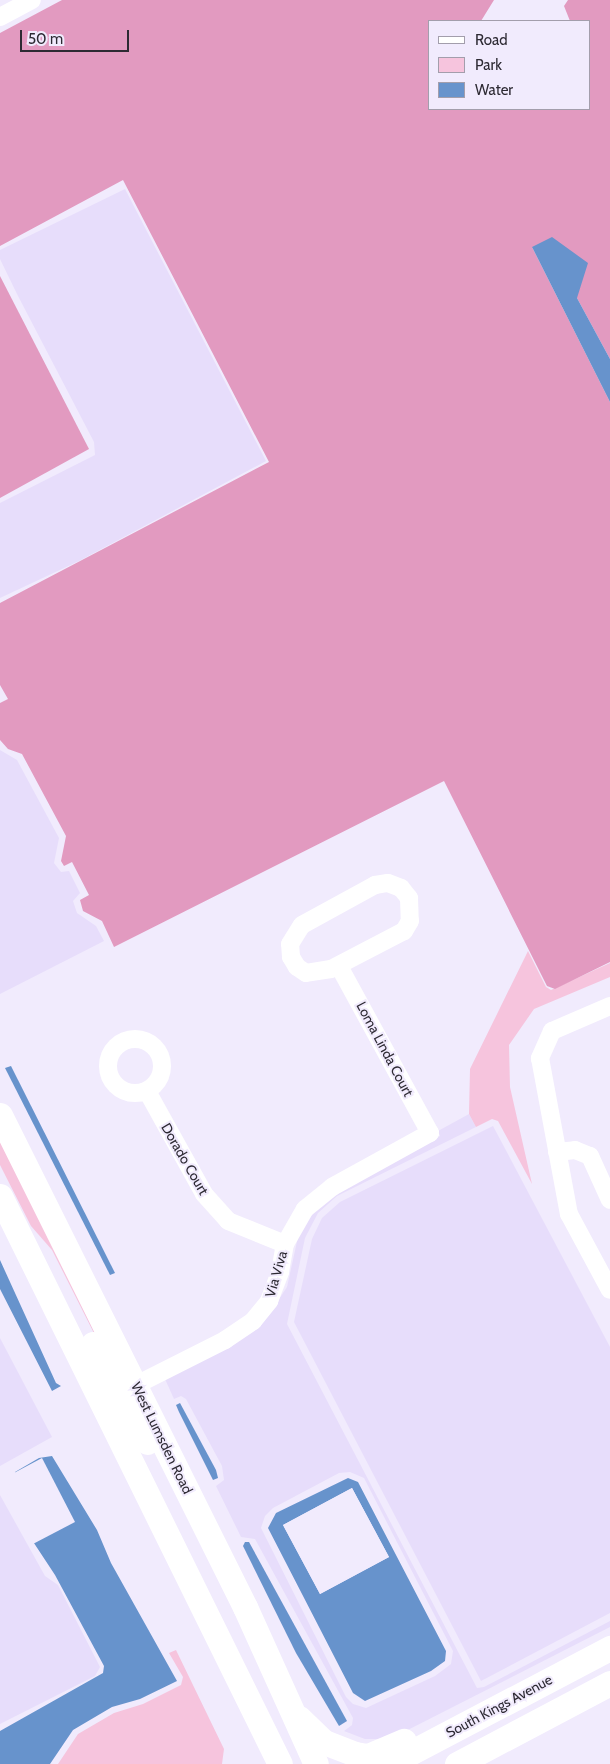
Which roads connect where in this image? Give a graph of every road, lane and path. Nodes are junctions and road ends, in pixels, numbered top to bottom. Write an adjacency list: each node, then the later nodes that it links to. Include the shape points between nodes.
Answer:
1 (32, 0): 2 (street)
2 (0, 18)
3 (339, 966): 3 (street, via 404,931 410,922 411,910 409,898 400,888 388,883 375,885 295,932 290,944 291,957 297,967 306,973); 7 (street, Loma Linda Court)
4 (610, 1006): 8 (street, via 552,1031 540,1058)
5 (147, 1090): 11 (street, Dorado Court, via 188,1170 210,1201 228,1221)
6 (0, 1115): 13 (main road, West Lumsden Road)
7 (430, 1133): 11 (street, Via Viva, via 326,1193 305,1209)
8 (557, 1152): 9 (street, via 576,1150 590,1156); 12 (street, via 569,1214)
9 (610, 1200)
10 (4, 1203): 13 (main road, via 54,1265 107,1372 122,1386); 14 (main road)
11 (285, 1244): 13 (street, Via Viva, via 276,1286 263,1311 253,1321 225,1340)
12 (610, 1290)
13 (136, 1385): 15 (main road, West Lumsden Road)
14 (102, 1400): 15 (main road, via 119,1403 134,1417 190,1528); 20 (main road)
15 (225, 1566): 19 (main road, West Lumsden Road)
16 (610, 1648): 18 (main road, South Kings Avenue)
17 (610, 1684): 25 (main road)
18 (504, 1704): 19 (main road, via 478,1703 368,1756 324,1742); 24 (main road, South Kings Avenue)
19 (289, 1707): 23 (main road, West Lumsden Road)
20 (268, 1740): 21 (main road); 22 (main road)
21 (272, 1764)
22 (280, 1764)
23 (316, 1764)
24 (389, 1764)
25 (457, 1764)

